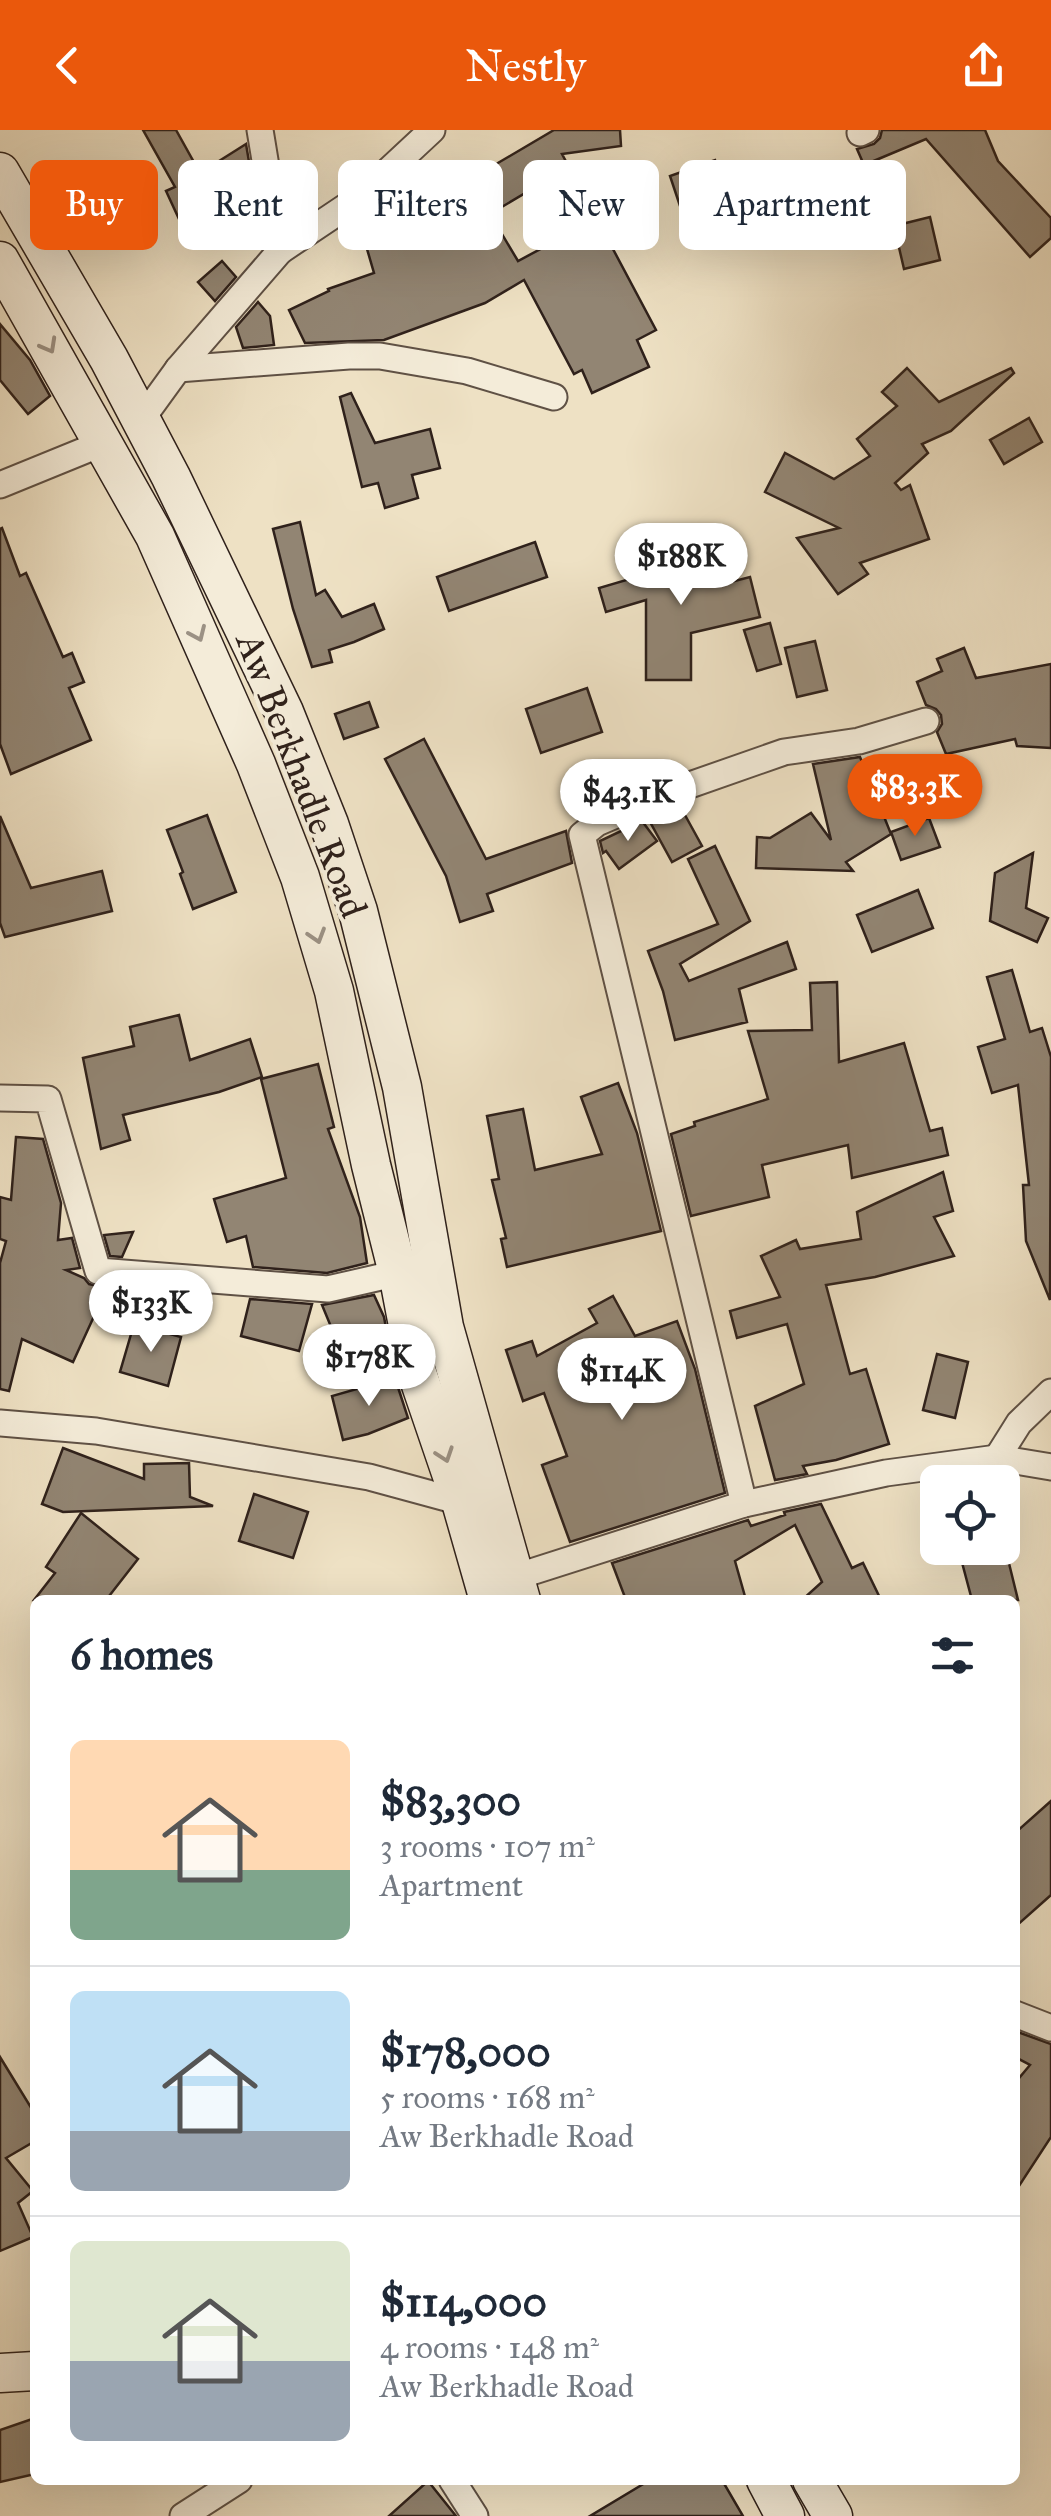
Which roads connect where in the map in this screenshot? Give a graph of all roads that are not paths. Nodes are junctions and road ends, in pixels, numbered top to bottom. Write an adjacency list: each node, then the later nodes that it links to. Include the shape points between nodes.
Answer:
1 (260, 130): 4 (street)
2 (432, 130): 4 (street, via 359,198)
3 (0, 172): 8 (main road, Aw Berkhadle Road)
4 (280, 251): 6 (street)
5 (0, 261): 9 (main road, Aw Berkhadle Road, one-way to 9)
6 (178, 369): 7 (street, via 380,356); 8 (street)
7 (554, 397)
8 (141, 420): 18 (main road, Aw Berkhadle Road, via 276,694 358,911 398,1070)
9 (103, 444): 10 (street); 13 (main road, Aw Berkhadle Road, one-way to 13, via 155,536 300,877 334,992)
10 (0, 485)
11 (926, 720): 19 (street, via 859,741 784,752 667,793 582,835)
12 (0, 1098): 13 (street, via 48,1099 98,1271 328,1289)
13 (398, 1273): 18 (main road, Aw Berkhadle Road, one-way to 18, via 417,1373)
14 (1051, 1392): 16 (street, via 1019,1423)
15 (0, 1423): 18 (street, via 96,1431)
16 (997, 1458): 17 (street); 19 (street, via 886,1473)
17 (1051, 1467)
18 (477, 1498): 20 (main road, Aw Berkhadle Road)
19 (744, 1504): 20 (street)
20 (503, 1591)
21 (1020, 2016): 22 (street)
22 (1051, 2028)
23 (30, 2372): 24 (main road)
24 (0, 2373)
25 (231, 2485): 29 (street)
26 (455, 2485): 30 (street)
27 (769, 2485): 31 (main road)
28 (815, 2485): 32 (main road)
29 (183, 2516)
30 (475, 2516)
31 (785, 2516)
32 (833, 2516)

